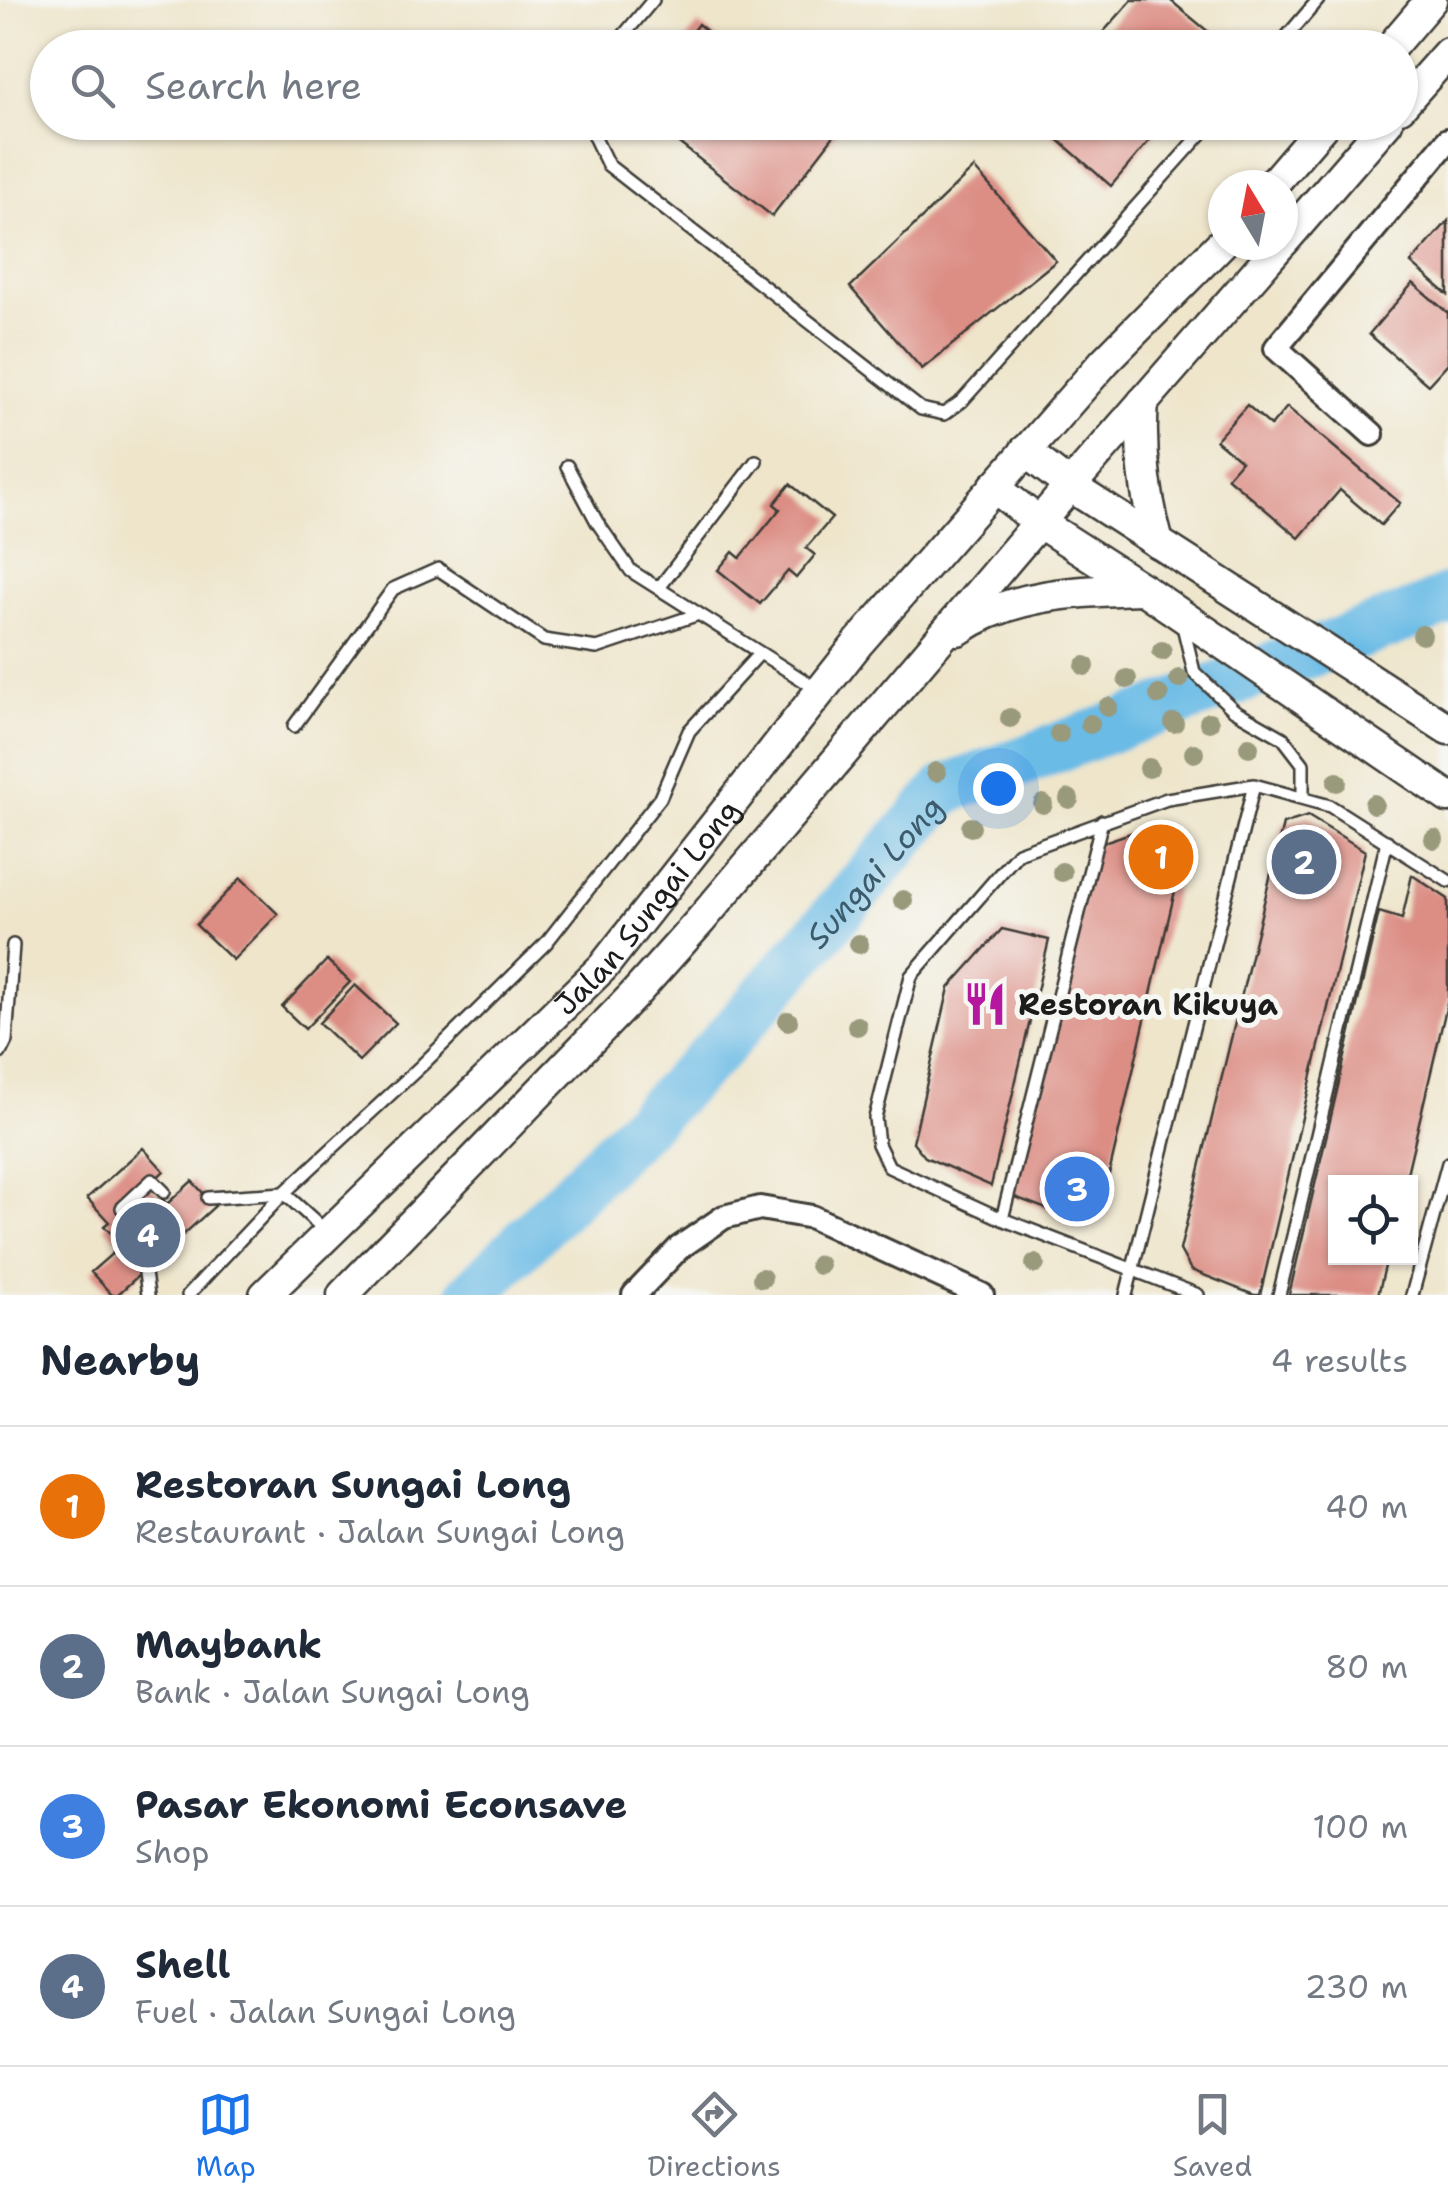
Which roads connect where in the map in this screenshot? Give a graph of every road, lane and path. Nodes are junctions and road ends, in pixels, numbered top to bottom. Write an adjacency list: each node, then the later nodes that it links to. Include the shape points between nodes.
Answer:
1 (653, 0): 4 (lane)
2 (1318, 0): 5 (lane)
3 (1430, 0): 6 (street)
4 (628, 30)
5 (1292, 30)
6 (1405, 30)
7 (1448, 53): 8 (street)
8 (1418, 87)
9 (596, 140): 10 (lane, via 608,165 921,410 944,414)
10 (1196, 140)
11 (1311, 140): 14 (street)
12 (1371, 140): 15 (street, Jalan Sungai Long)
13 (1448, 140): 19 (street, via 1276,348)
14 (1285, 170)
15 (1298, 225)
16 (1208, 257): 20 (street, Jalan Sungai Long)
17 (1267, 260): 18 (street, Jalan Sungai Long)
18 (1143, 402): 24 (street, Jalan Sungai Long); 26 (street, via 1145,494)
19 (1372, 434)
20 (1025, 451): 23 (street, Jalan Sungai Long); 24 (street)
21 (756, 461): 27 (lane)
22 (568, 466): 27 (lane, via 631,570)
23 (994, 486): 25 (street); 33 (street, Jalan Sungai Long)
24 (1070, 486): 25 (street, Jalan Sungai Long); 26 (street)
25 (1040, 523): 28 (street); 31 (street, Jalan Sungai Long)
26 (1158, 543): 35 (street)
27 (659, 588): 29 (lane)
28 (1143, 589): 30 (street); 31 (street, via 1029,599 976,617)
29 (699, 614): 32 (lane); 34 (lane, via 597,648 544,640 438,569 393,589)
30 (1181, 616): 37 (street); 38 (lane, via 1194,672 1234,710 1283,738 1303,764)
31 (934, 648): 44 (street, Jalan Sungai Long)
32 (759, 654): 33 (lane); 48 (lane, via 689,731 660,798 546,942)
33 (821, 691): 43 (street, Jalan Sungai Long)
34 (294, 726)
35 (1448, 729)
36 (1254, 785): 38 (lane); 39 (lane, via 1167,799); 54 (lane)
37 (1448, 797)
38 (1303, 798): 40 (lane, via 1330,806)
39 (1102, 821): 50 (lane); 50 (lane, via 1018,853 911,976 875,1118 888,1167)
40 (1387, 841): 41 (lane); 63 (lane)
41 (1448, 881)
42 (13, 945): 45 (lane)
43 (603, 967): 44 (street); 52 (street, Jalan Sungai Long)
44 (632, 996): 58 (street, Jalan Sungai Long)
45 (0, 1053)
46 (1448, 1163): 64 (lane)
47 (164, 1192): 51 (lane, via 152,1180 132,1198 122,1208)
48 (284, 1193): 49 (lane); 52 (lane); 56 (lane)
49 (208, 1198)
50 (1002, 1219): 54 (lane)
51 (134, 1220)
52 (328, 1233): 57 (street, Jalan Sungai Long)
53 (143, 1258): 55 (lane)
54 (1134, 1268): 61 (lane); 62 (lane)
55 (148, 1295)
56 (188, 1295)
57 (265, 1295)
58 (344, 1295)
59 (634, 1295): 60 (street, via 679,1248 724,1216 760,1208 812,1217)
60 (982, 1295)
61 (1126, 1295)
62 (1198, 1295)
63 (1279, 1295)
64 (1412, 1295)

